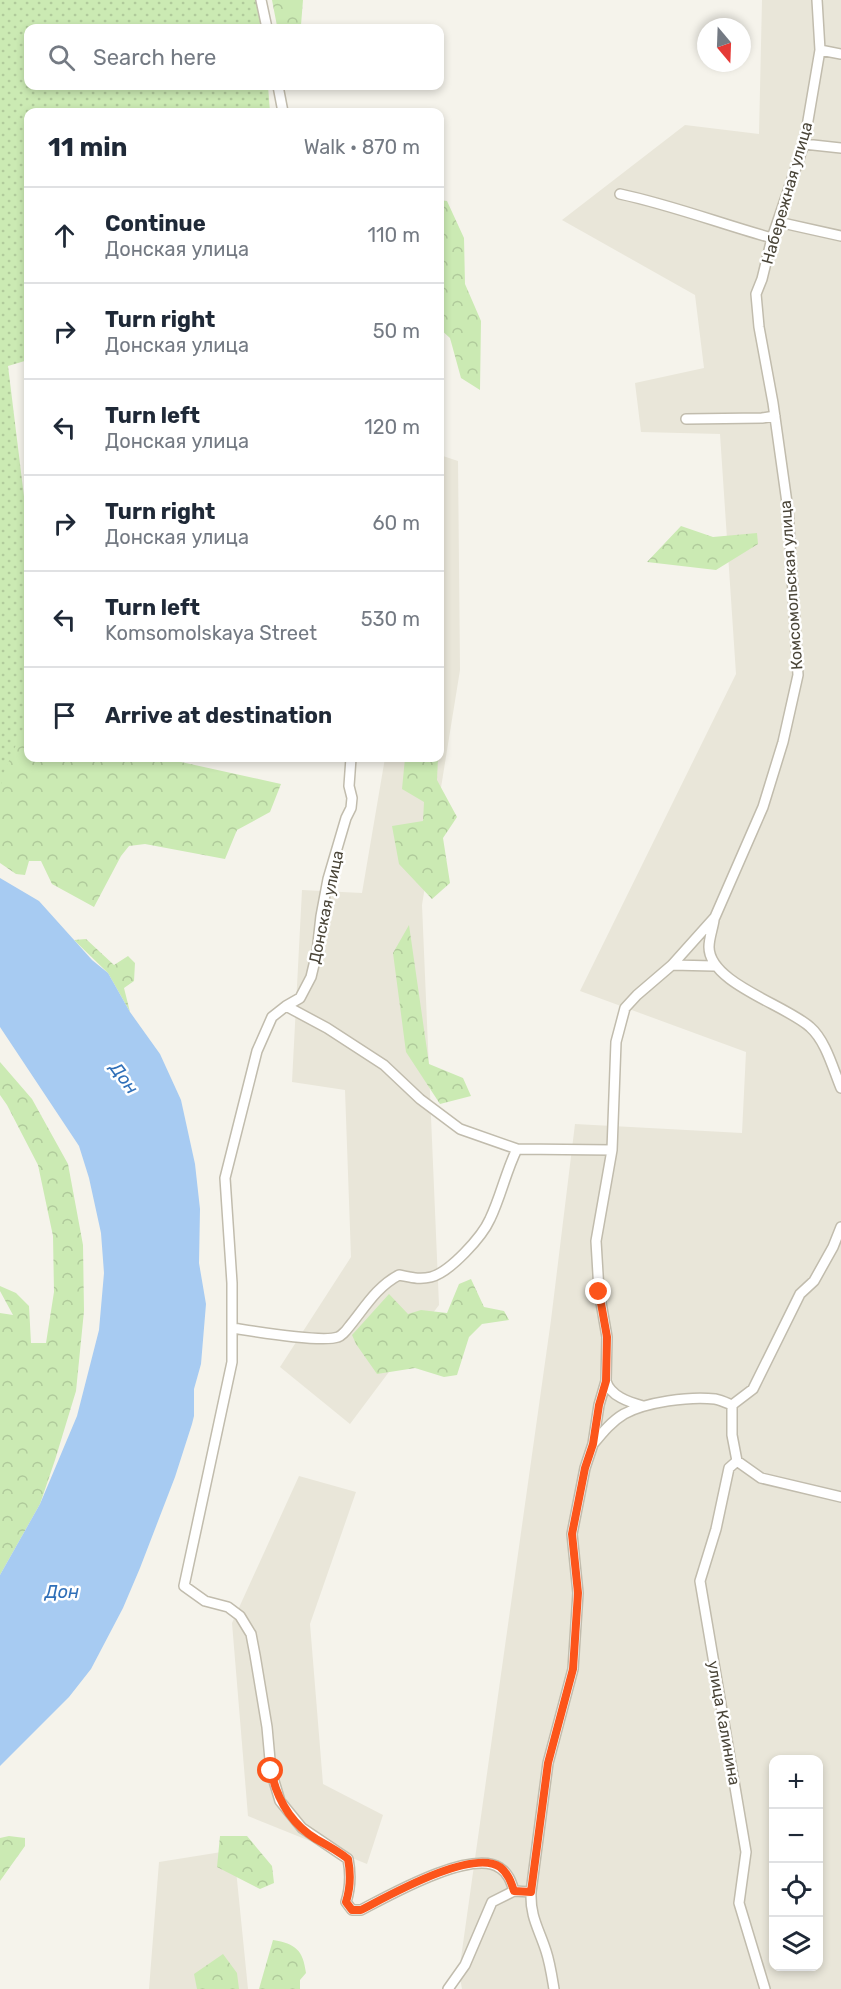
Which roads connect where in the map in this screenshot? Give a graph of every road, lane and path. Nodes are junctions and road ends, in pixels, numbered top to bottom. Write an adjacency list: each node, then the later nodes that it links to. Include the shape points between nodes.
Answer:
1 (261, 0): 3 (street)
2 (817, 0): 4 (street, Набережная улица)
3 (266, 24)
4 (820, 50): 5 (street); 8 (street, Набережная улица)
5 (841, 54)
6 (279, 90): 7 (street)
7 (282, 108)
8 (804, 144): 9 (street); 11 (street, Набережная улица)
9 (841, 148)
10 (620, 194): 13 (street)
11 (778, 222): 12 (street); 13 (street, Набережная улица)
12 (841, 236)
13 (772, 238): 14 (street, Набережная улица)
14 (762, 279): 15 (street, Комсомольская улица, via 756,303)
15 (775, 416): 16 (street); 18 (street, Комсомольская улица, via 788,510 798,675 763,807)
16 (686, 419)
17 (351, 762): 21 (street, Донская улица, via 351,808 328,879 311,977 300,998)
18 (715, 917): 19 (street); 20 (street, via 709,948)
19 (672, 965): 20 (street); 24 (street, via 625,1008 616,1042)
20 (714, 966): 22 (street, via 743,988 810,1027 820,1040)
21 (286, 1006): 23 (street, via 384,1065 460,1130); 26 (street, Донская улица, via 272,1017 257,1051 225,1178)
22 (841, 1088)
23 (517, 1149): 24 (street); 26 (street, via 489,1222 471,1245 434,1276 418,1279 399,1275 388,1281 338,1337)
24 (612, 1150): 27 (street, via 596,1241 607,1337)
25 (841, 1227): 28 (street, via 814,1281 800,1294 753,1389)
26 (232, 1328): 33 (street, Донская улица, via 232,1362 184,1586 205,1601 228,1607 240,1616 250,1634 275,1789 302,1828 348,1859 351,1873 346,1902 352,1910 361,1910 456,1866 477,1863 498,1866 509,1877)
27 (606, 1381): 29 (street, via 619,1396); 30 (street)
28 (732, 1405): 29 (street, via 715,1399); 31 (street)
29 (644, 1406): 30 (street, via 624,1414)
30 (593, 1444): 34 (street, via 572,1534 578,1593 573,1669 548,1763)
31 (737, 1461): 32 (street, via 761,1478); 37 (street, улица Калинина, via 729,1468 700,1581 746,1852 740,1903)
32 (841, 1497)
33 (514, 1891): 34 (street); 35 (street, via 492,1902 465,1965)
34 (531, 1892): 36 (street, via 534,1921 547,1952)
35 (448, 1989)
36 (554, 1989)
37 (765, 1989)

